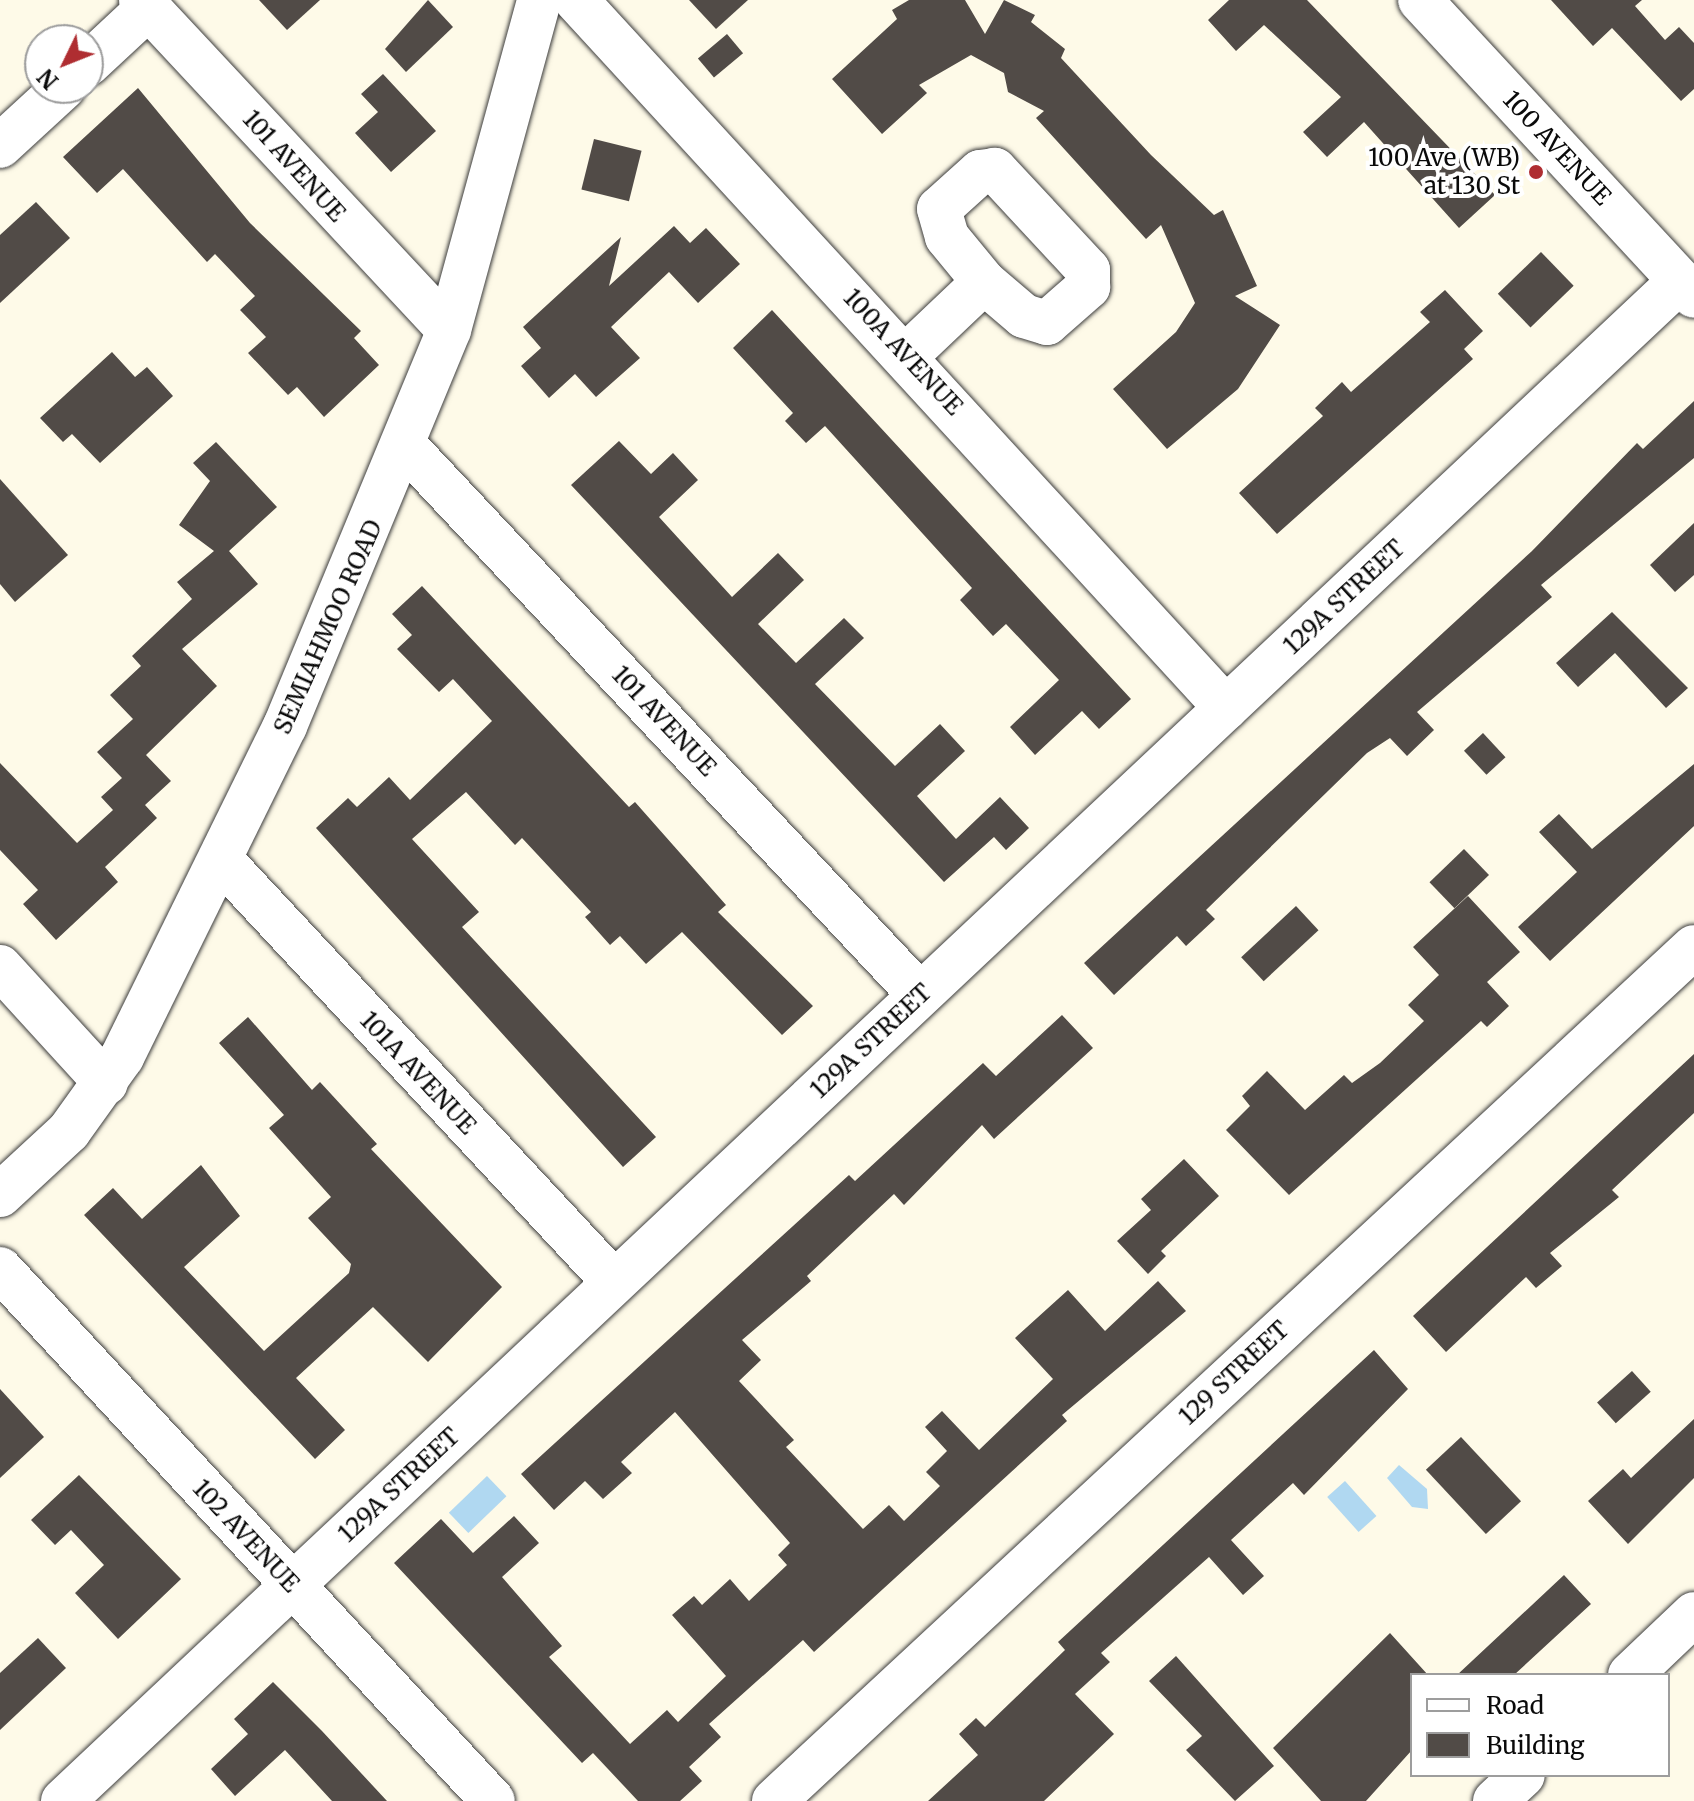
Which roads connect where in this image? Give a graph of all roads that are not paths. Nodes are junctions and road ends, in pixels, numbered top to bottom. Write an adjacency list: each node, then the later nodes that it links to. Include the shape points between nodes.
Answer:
1 (539, 0): 10 (street, SEMIAHMOO ROAD)
2 (576, 0): 11 (street, 100A AVENUE)
3 (1425, 2): 9 (street, 100 AVENUE)
4 (145, 4): 5 (street); 10 (street, 101 AVENUE)
5 (104, 47)
6 (46, 104): 7 (street)
7 (0, 146)
8 (984, 282): 11 (street)
9 (1687, 289): 13 (street, 129A STREET)
10 (449, 330): 12 (street, SEMIAHMOO ROAD)
11 (907, 355): 13 (street, 100A AVENUE)
12 (406, 447): 14 (street, SEMIAHMOO ROAD); 17 (street, 101 AVENUE)
13 (1226, 708): 17 (street, 129A STREET)
14 (223, 862): 18 (street, SEMIAHMOO ROAD); 21 (street, 101A AVENUE)
15 (1694, 947): 28 (street, 129 STREET)
16 (0, 967): 18 (street)
17 (920, 995): 21 (street, 129A STREET)
18 (106, 1083): 19 (street, SEMIAHMOO ROAD, via 69,1131)
19 (0, 1195)
20 (0, 1269): 22 (street, 102 AVENUE)
21 (614, 1282): 22 (street, 129A STREET)
22 (291, 1586): 26 (street, 129A STREET); 27 (street, 102 AVENUE)
23 (1694, 1614): 24 (street)
24 (1632, 1673)
25 (1521, 1777): 29 (street)
26 (63, 1801)
27 (493, 1801)
28 (774, 1801)
29 (1495, 1801)

